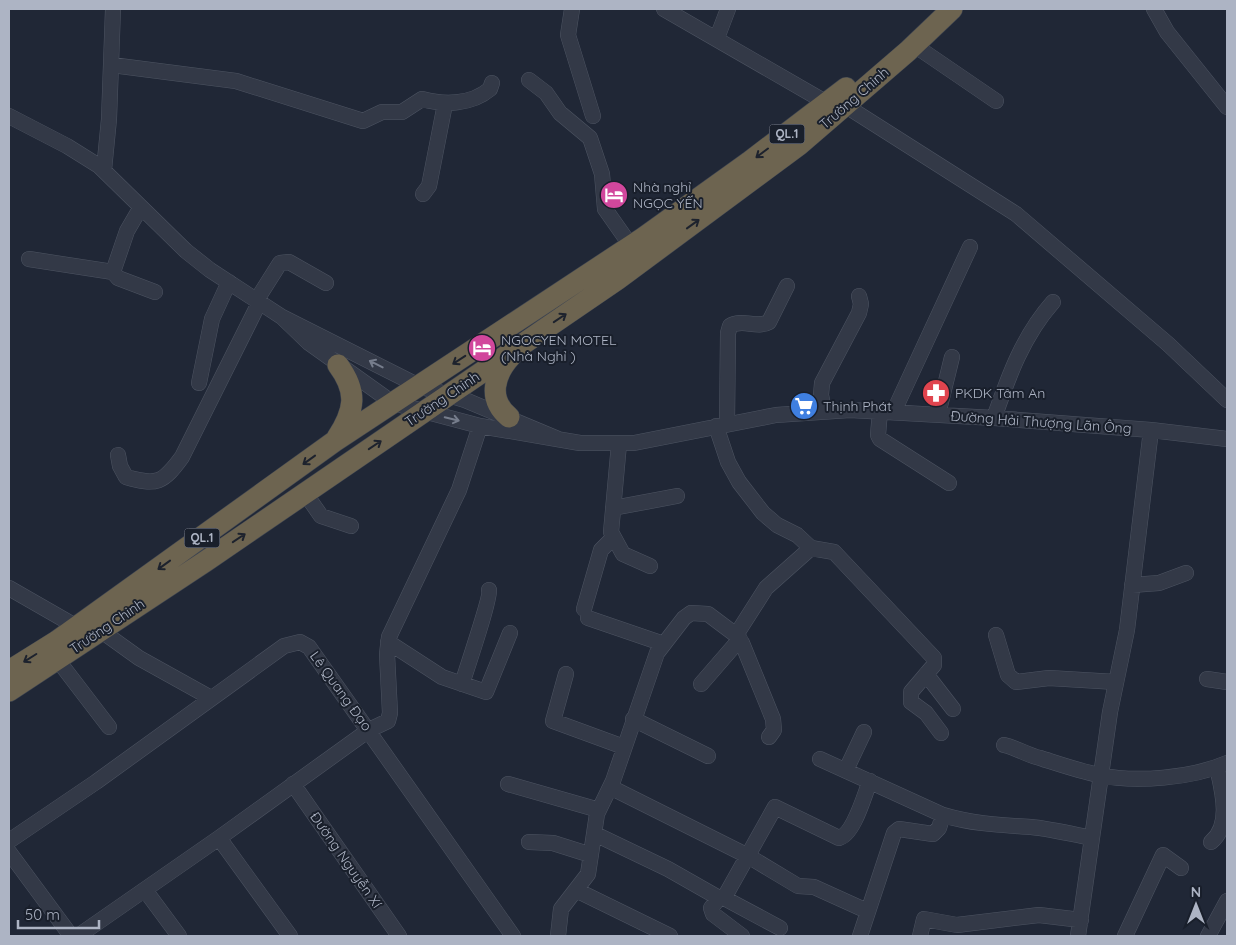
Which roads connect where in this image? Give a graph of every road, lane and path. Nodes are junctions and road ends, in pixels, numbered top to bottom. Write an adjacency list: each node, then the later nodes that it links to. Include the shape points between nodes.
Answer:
1 (113, 9): 10 (street)
2 (572, 9): 18 (street, via 568,35)
3 (664, 9): 8 (street)
4 (728, 9): 8 (street)
5 (932, 9): 15 (highway, Trường Chinh / QL.1, via 874,64)
6 (952, 9): 9 (highway, Trường Chinh / QL.1)
7 (1154, 9): 16 (street, via 1167,32)
8 (716, 38): 15 (street)
9 (914, 45): 13 (street); 15 (highway, Trường Chinh / QL.1)
10 (112, 65): 14 (street, via 236,81 363,121 382,112 402,112 422,99); 19 (street)
11 (529, 80): 22 (street, via 546,93 560,113 590,138 602,174 604,209)
12 (492, 83): 14 (street, via 483,96)
13 (996, 100)
14 (445, 104): 20 (street, via 429,186)
15 (837, 105): 22 (highway, Trường Chinh / QL.1, one-way to 22, via 749,162); 34 (highway, Trường Chinh / QL.1, one-way to 15, via 618,279 799,146); 40 (street, via 1016,214 1161,338)
16 (1227, 107)
17 (9, 116): 19 (street, Đường Hải Thượng Lãn Ông, via 76,151)
18 (593, 116)
19 (104, 170): 21 (street, Đường Hải Thượng Lãn Ông)
20 (423, 194)
21 (141, 207): 25 (street, via 127,231); 26 (street, Đường Hải Thượng Lãn Ông, via 186,251)
22 (631, 246): 38 (highway, Trường Chinh / QL.1, one-way to 38)
23 (970, 247): 44 (street)
24 (28, 259): 25 (street)
25 (113, 272): 29 (street, via 118,278)
26 (229, 282): 31 (street, Đường Hải Thượng Lãn Ông); 37 (street, via 212,319)
27 (326, 283): 31 (street, via 289,262 280,263)
28 (787, 286): 48 (street, via 769,322 737,322 730,326)
29 (155, 292)
30 (858, 296): 43 (street, via 861,304 858,313 822,384)
31 (257, 302): 33 (street, Đường Hải Thượng Lãn Ông); 55 (street, via 182,458 170,473 152,484 126,477)
32 (1053, 302): 47 (street, via 1021,348)
33 (282, 317): 36 (street, Đường Hải Thượng Lãn Ông, via 308,343); 38 (street, Đường Hải Thượng Lãn Ông, one-way to 33)
34 (522, 344): 39 (highway, Trường Chinh / QL.1); 46 (highway, via 505,363 495,390 500,409)
35 (952, 357): 45 (street)
36 (338, 365): 41 (street, Đường Hải Thượng Lãn Ông); 53 (highway, via 351,385 352,402 351,415)
37 (199, 383)
38 (419, 386): 39 (street, Đường Hải Thượng Lãn Ông); 41 (highway, Trường Chinh / QL.1)
39 (448, 395): 42 (highway, Trường Chinh / QL.1); 46 (street, Đường Hải Thượng Lãn Ông)
40 (1227, 400)
41 (393, 403): 42 (street, Đường Hải Thượng Lãn Ông); 53 (highway, Trường Chinh / QL.1)
42 (424, 411): 49 (street, Đường Hải Thượng Lãn Ông, one-way to 49); 57 (highway, Trường Chinh / QL.1, one-way to 42)
43 (824, 411): 44 (street, Đường Hải Thượng Lãn Ông); 48 (street, Đường Hải Thượng Lãn Ông, via 790,413)
44 (887, 411): 45 (street, Đường Hải Thượng Lãn Ông); 56 (street, via 878,436 880,439)
45 (938, 414): 47 (street, Đường Hải Thượng Lãn Ông)
46 (510, 417): 51 (street, Đường Hải Thượng Lãn Ông)
47 (994, 418): 50 (street, Đường Hải Thượng Lãn Ông)
48 (721, 425): 54 (street, Đường Hải Thượng Lãn Ông, via 650,441); 62 (street, via 728,462 752,502 772,522 792,532)
49 (480, 426): 51 (street, Đường Hải Thượng Lãn Ông); 73 (street, via 459,490)
50 (1151, 430): 52 (street, Đường Hải Thượng Lãn Ông); 65 (street)
51 (558, 438): 54 (street, Đường Hải Thượng Lãn Ông, via 592,444)
52 (1227, 439)
53 (335, 441): 68 (highway, Trường Chinh / QL.1, one-way to 68)
54 (619, 444): 59 (street)
55 (118, 455)
56 (949, 483)
57 (306, 493): 60 (street, via 321,516); 69 (highway, Trường Chinh / QL.1, one-way to 57)
58 (677, 496): 59 (street)
59 (613, 508): 61 (street)
60 (351, 526)
61 (613, 538): 63 (street, via 623,554); 74 (street, via 601,550 586,614)
62 (811, 548): 72 (street, via 766,588); 78 (street, via 834,552 934,658 934,665)
63 (650, 566)
64 (1186, 573): 65 (street, via 1159,583)
65 (1132, 585): 80 (street)
66 (9, 588): 68 (street)
67 (489, 590): 82 (street, via 490,596)
68 (77, 627): 76 (highway, Trường Chinh / QL.1, one-way to 76)
69 (100, 630): 75 (highway, Trường Chinh / QL.1); 85 (street, via 139,658)
70 (510, 633): 82 (street, via 486,692)
71 (996, 635): 80 (street, via 1008,675 1016,682 1049,678)
72 (738, 637): 74 (street, via 714,618 697,612 684,618); 83 (street); 92 (street, via 773,719 774,730)
73 (388, 642): 82 (street, via 435,673); 89 (street, via 390,713 388,721)
74 (664, 644): 87 (street, via 653,661)
75 (57, 659): 84 (highway, Trường Chinh / QL.1); 88 (street)
76 (9, 671)
77 (566, 674): 94 (street, via 553,721)
78 (926, 674): 86 (street); 91 (street, via 910,697)
79 (1207, 679): 81 (street)
80 (1116, 682): 99 (street)
81 (1227, 682)
82 (462, 684)
83 (701, 684)
84 (9, 691)
85 (212, 698): 89 (street, Lê Quang Đạo, via 284,646 300,642 309,647); 109 (street, Lê Quang Đạo)
86 (953, 709)
87 (633, 720): 94 (street); 95 (street)
88 (109, 727)
89 (369, 730): 101 (street); 128 (street, Lê Quang Đạo)
90 (864, 732): 98 (street)
91 (941, 733)
92 (769, 737)
93 (1004, 746): 99 (street)
94 (624, 748): 103 (street)
95 (708, 756)
96 (820, 759): 98 (street)
97 (1222, 765): 99 (street, via 1160,778); 111 (street, via 1221,831)
98 (846, 770): 100 (street)
99 (1100, 776): 108 (street)
100 (870, 781): 105 (street); 114 (street, via 852,826 844,837 833,837 774,807)
101 (293, 784): 107 (street); 127 (street, Đường Nguyễn Xí)
102 (508, 784): 104 (street)
103 (610, 787): 104 (street); 114 (street)
104 (599, 810): 106 (street)
105 (943, 815): 108 (street, via 966,822 1032,827); 120 (street, via 939,828 933,834 896,830)
106 (595, 834): 113 (street); 118 (street)
107 (219, 838): 116 (street); 126 (street)
108 (1092, 838): 122 (street)
109 (9, 841)
110 (530, 842): 113 (street, via 553,844)
111 (1210, 842)
112 (9, 852): 123 (street)
113 (591, 855): 117 (street, via 588,874)
114 (748, 856): 118 (street); 120 (street, via 798,886 814,887)
115 (1181, 868): 134 (street, via 1163,855)
116 (145, 890): 124 (street); 125 (street)
117 (576, 890): 129 (street, via 561,909); 130 (street)
118 (722, 898): 121 (street); 131 (street, via 711,908 713,914)
119 (1227, 901): 135 (street)
120 (867, 911): 132 (street)
121 (780, 928)
122 (1082, 931): 133 (street, via 1039,915 957,925 924,920)
123 (71, 936)
124 (78, 936)
125 (178, 936)
126 (290, 936)
127 (399, 936)
128 (514, 936)
129 (558, 936)
130 (670, 936)
131 (742, 936)
132 (860, 936)
133 (920, 936)
134 (1125, 936)
135 (1208, 936)

